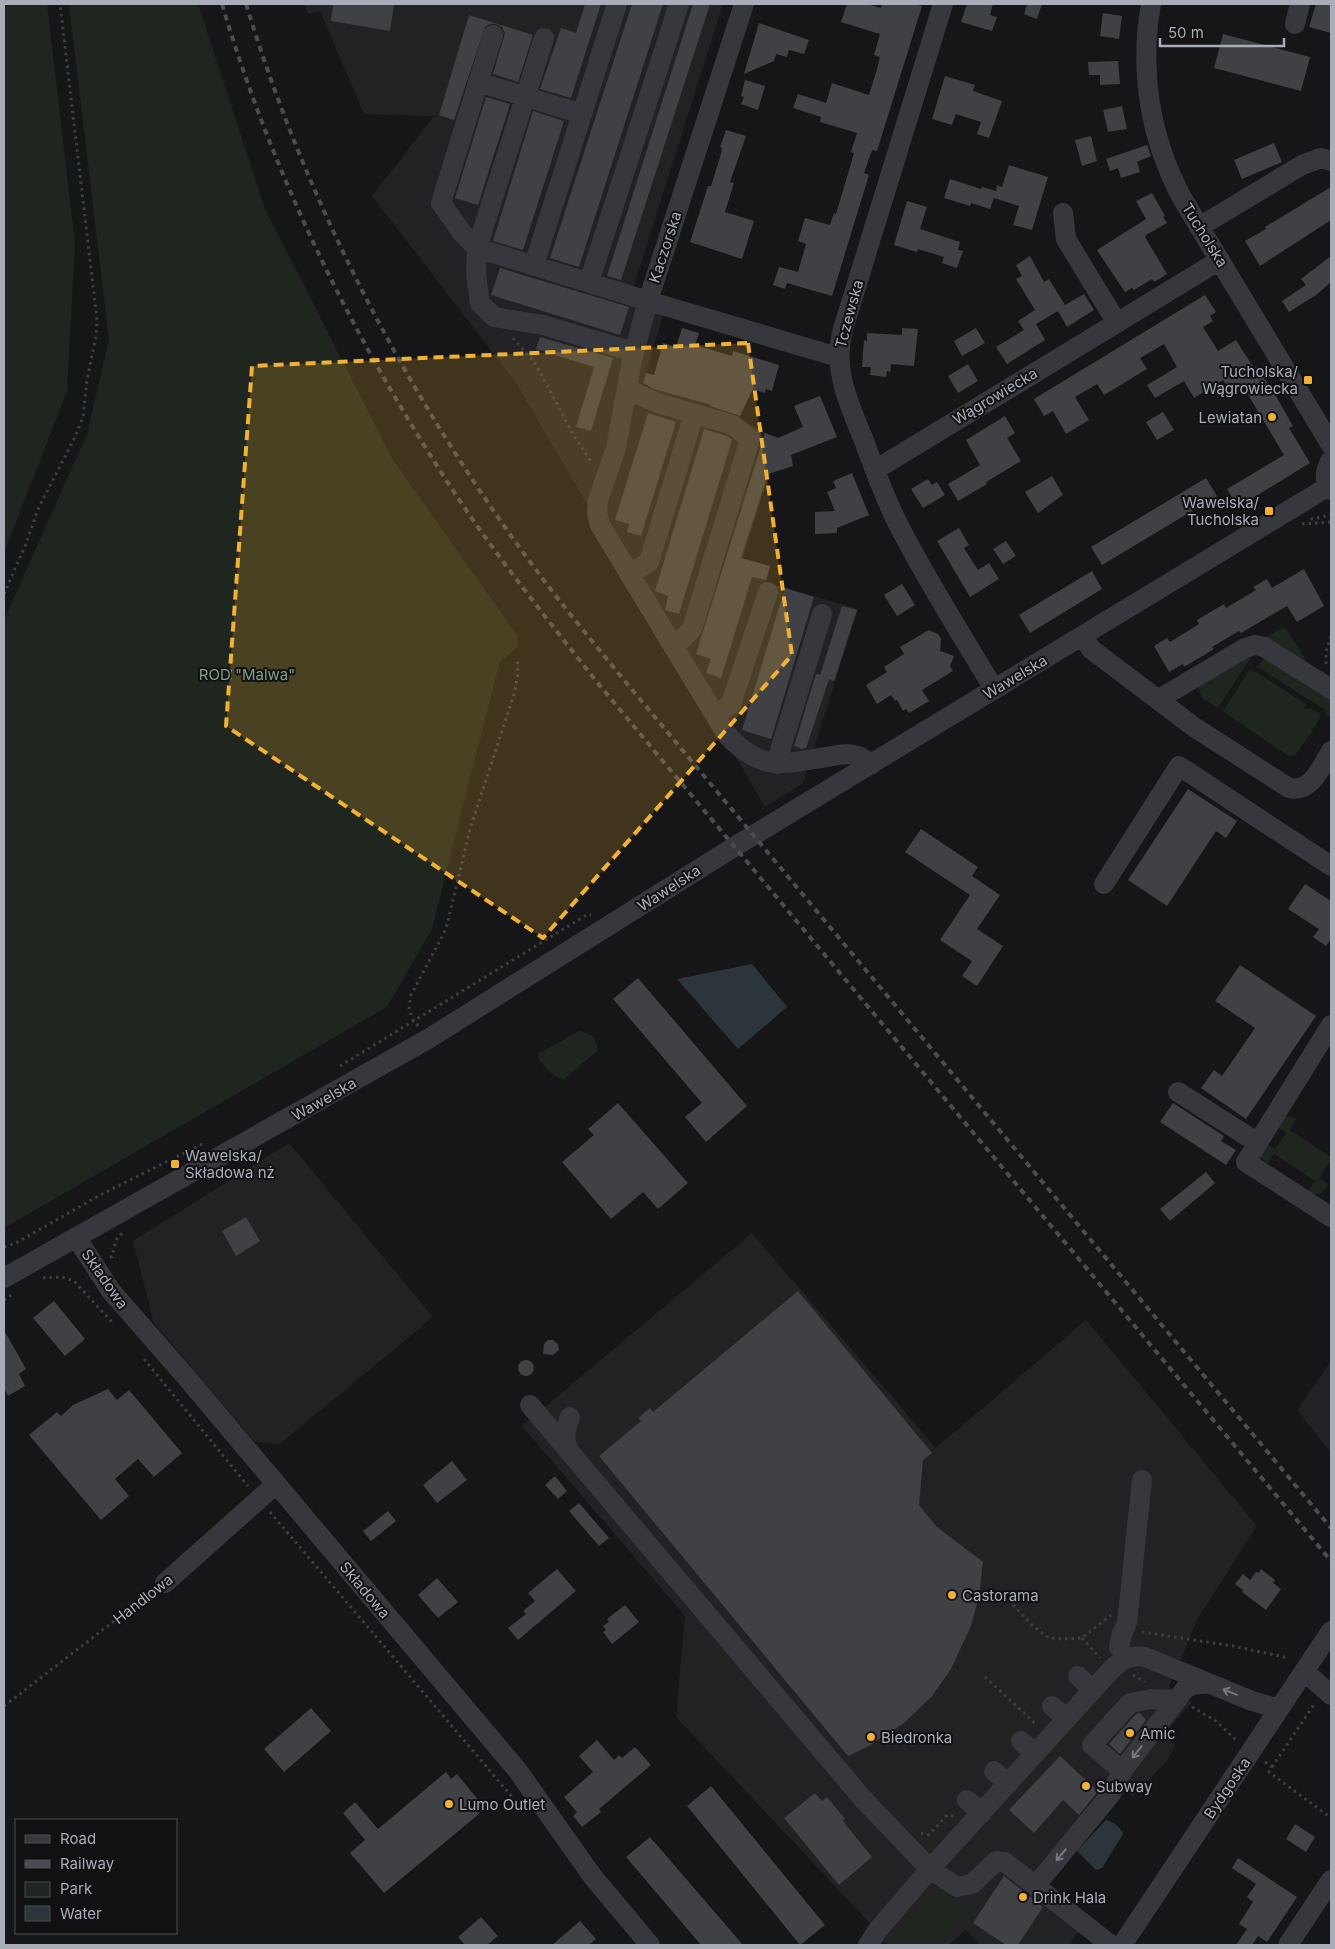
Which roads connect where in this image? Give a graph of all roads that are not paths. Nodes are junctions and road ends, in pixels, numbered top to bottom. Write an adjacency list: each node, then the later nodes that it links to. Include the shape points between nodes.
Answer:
1 (617, 4): 12 (street)
2 (679, 4): 19 (street)
3 (744, 4): 20 (street, Kaczorska)
4 (943, 4): 23 (street, Tczewska, via 843,329)
5 (1151, 4): 15 (street, Tucholska, via 1146,54 1151,114 1168,168)
6 (1300, 4): 7 (street)
7 (1295, 24)
8 (493, 35): 10 (street)
9 (544, 38): 11 (street)
10 (478, 82): 11 (street); 16 (street, via 441,203 462,234)
11 (526, 96): 12 (street); 16 (street)
12 (582, 114): 18 (street)
13 (1331, 161): 15 (street, via 1321,158 1302,165)
14 (1063, 213): 21 (street, via 1066,239)
15 (1199, 227): 17 (street, Tucholska)
16 (477, 248): 18 (street); 22 (street, via 480,303 494,317 543,325)
17 (1220, 260): 21 (street, Wągrowiecka); 26 (street, Tucholska)
18 (534, 265): 19 (street)
19 (589, 282): 20 (street)
20 (648, 301): 22 (street); 23 (street, Kaczorska)
21 (1116, 322): 28 (street, Wągrowiecka)
22 (634, 352): 24 (street)
23 (838, 356): 28 (street, Tczewska, via 844,390)
24 (628, 389): 25 (street, via 657,403); 30 (street, via 616,448 597,512 600,524)
25 (694, 414): 30 (street, via 649,562); 34 (street, via 733,425 750,439 692,629)
26 (1331, 445)
27 (1331, 460): 29 (street, via 1325,473)
28 (875, 470): 36 (street, Tczewska, via 917,559)
29 (1330, 488): 33 (street, Wawelska)
30 (630, 574): 34 (street)
31 (768, 592): 38 (street, via 731,704)
32 (822, 614): 40 (street)
33 (1083, 636): 36 (street, Wawelska); 37 (street, via 1091,649)
34 (674, 647): 38 (street)
35 (1330, 688): 37 (street, via 1264,647 1255,645)
36 (994, 689): 41 (street, Wawelska)
37 (1159, 699): 39 (street, via 1194,727 1289,788 1302,789 1311,783)
38 (715, 715): 40 (street, via 738,748 750,756)
39 (1331, 751)
40 (776, 764): 41 (street, via 841,754 858,756)
41 (872, 764): 48 (street, Wawelska, via 428,1040)
42 (1331, 866): 43 (street, via 1179,766)
43 (1104, 884)
44 (1331, 1025): 46 (street)
45 (1178, 1092): 46 (street)
46 (1258, 1143): 47 (street, via 1246,1162)
47 (1331, 1217)
48 (76, 1237): 49 (street, Wawelska); 54 (street, Składowa, via 111,1291)
49 (10, 1285)
50 (530, 1405): 52 (street)
51 (570, 1417): 52 (street, via 565,1432)
52 (567, 1448): 68 (street, via 862,1799)
53 (1142, 1480): 57 (street)
54 (276, 1484): 55 (street, Handlowa); 71 (street, Składowa, via 518,1771 593,1877)
55 (164, 1583)
56 (1331, 1631): 60 (street, Bydgoska)
57 (1122, 1642): 58 (street, via 1134,1656); 58 (street, via 1134,1641); 63 (street)
58 (1145, 1657): 59 (street)
59 (1177, 1670): 62 (street); 64 (street, via 1187,1682)
60 (1305, 1672): 65 (street); 66 (street, Bydgoska)
61 (1078, 1676): 63 (street)
62 (1208, 1683): 64 (street, via 1192,1685); 66 (street, one-way to 62)
63 (1093, 1690): 68 (street, via 1059,1712 1050,1737 1028,1748 974,1806)
64 (1181, 1695): 67 (street, one-way to 67); 67 (street, via 1130,1703 1092,1745)
65 (1325, 1696)
66 (1279, 1709): 74 (street, Bydgoska)
67 (1122, 1771): 70 (street, one-way to 70, via 1111,1794)
68 (930, 1869): 70 (street, via 957,1887 972,1884 996,1861 1005,1862); 72 (street)
69 (1331, 1880): 75 (street)
70 (1036, 1885): 73 (street)
71 (650, 1945)
72 (868, 1945)
73 (1111, 1945)
74 (1122, 1945)
75 (1288, 1945)

